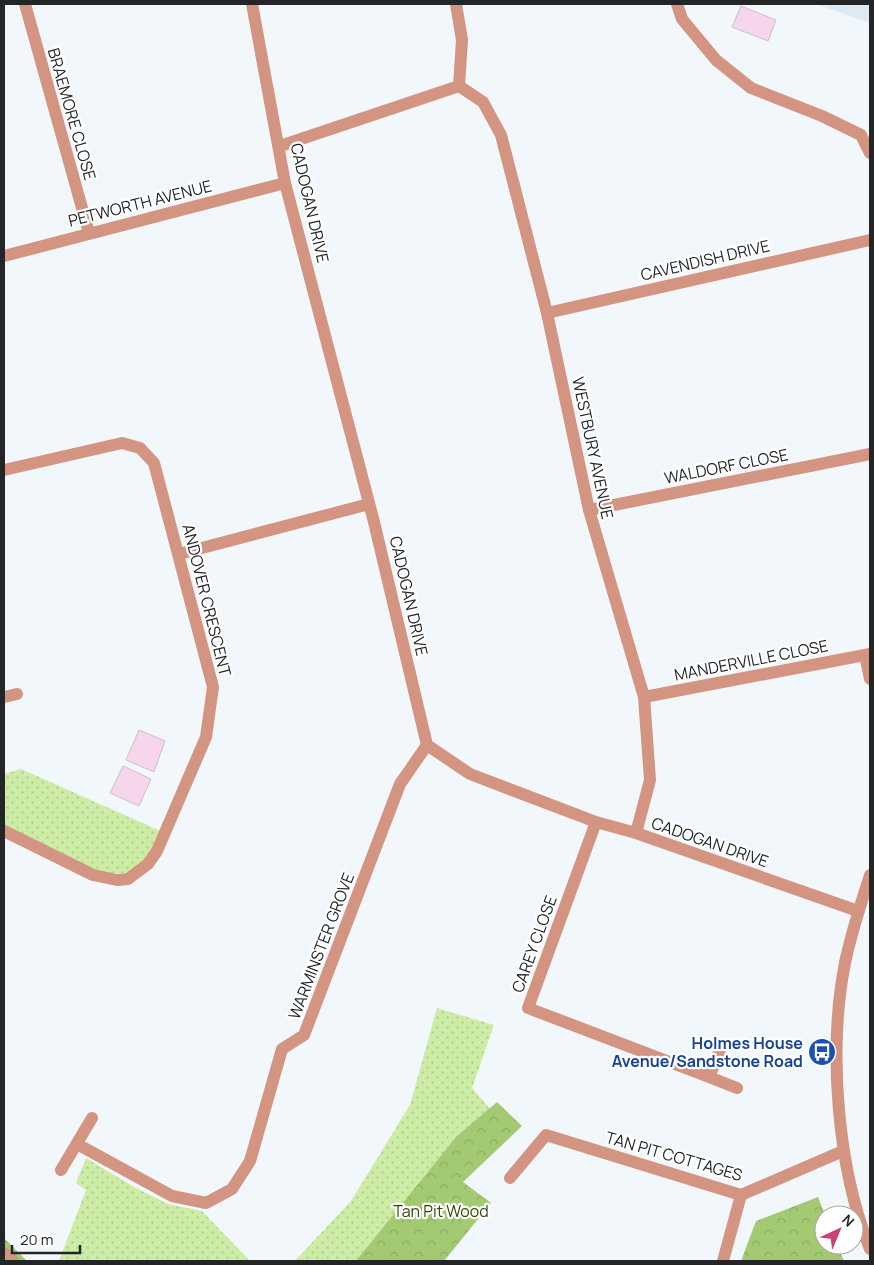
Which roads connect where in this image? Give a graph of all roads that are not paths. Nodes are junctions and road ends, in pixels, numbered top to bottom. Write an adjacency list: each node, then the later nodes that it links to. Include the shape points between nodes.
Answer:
1 (24, 4): 9 (street, BRAEMORE CLOSE)
2 (252, 4): 6 (street, CADOGAN DRIVE)
3 (456, 4): 5 (street, via 462,40)
4 (678, 4): 7 (street, via 682,18 716,60 751,88 861,135)
5 (459, 86): 6 (street); 12 (street, WESTBURY AVENUE, via 483,102 501,135)
6 (280, 146): 8 (street, CADOGAN DRIVE)
7 (870, 154)
8 (286, 183): 9 (street, PETWORTH AVENUE); 15 (street, CADOGAN DRIVE)
9 (89, 233): 11 (street, PETWORTH AVENUE)
10 (870, 240): 12 (street, CAVENDISH DRIVE)
11 (4, 256)
12 (547, 313): 16 (street, WESTBURY AVENUE)
13 (870, 454): 16 (street, WALDORF CLOSE)
14 (4, 470): 17 (street, ANDOVER CRESCENT, via 122,443 140,448 154,463)
15 (369, 504): 17 (street); 23 (street, CADOGAN DRIVE)
16 (589, 510): 22 (street, WESTBURY AVENUE)
17 (179, 554): 25 (street, ANDOVER CRESCENT, via 213,686 206,737 157,851 138,872 128,879 117,880 93,875)
18 (868, 655): 19 (street, MANDERVILLE CLOSE); 22 (street, MANDERVILLE CLOSE)
19 (870, 679)
20 (17, 694): 21 (street)
21 (4, 696)
22 (644, 697): 26 (street, WESTBURY AVENUE, via 650,780)
23 (428, 745): 24 (street, CADOGAN DRIVE, via 470,774); 33 (street, WARMINSTER GROVE, via 400,784 304,1035 282,1049 250,1161 232,1189 206,1203 172,1196)
24 (596, 822): 26 (street, CADOGAN DRIVE); 30 (street, CAREY CLOSE, via 528,1008)
25 (4, 831)
26 (636, 833): 28 (street, CADOGAN DRIVE)
27 (870, 875): 28 (street)
28 (858, 911): 34 (street, via 845,964 837,1022)
29 (720, 1050): 30 (street)
30 (709, 1077): 31 (street, CAREY CLOSE)
31 (736, 1088)
32 (92, 1118): 33 (street)
33 (77, 1144): 35 (street)
34 (843, 1151): 37 (street, TAN PIT COTTAGES); 38 (street)
35 (62, 1170)
36 (510, 1178): 37 (street, TAN PIT COTTAGES, via 546,1135)
37 (741, 1195): 41 (street)
38 (870, 1248)
39 (4, 1253): 40 (street)
40 (13, 1261)
41 (723, 1261)

